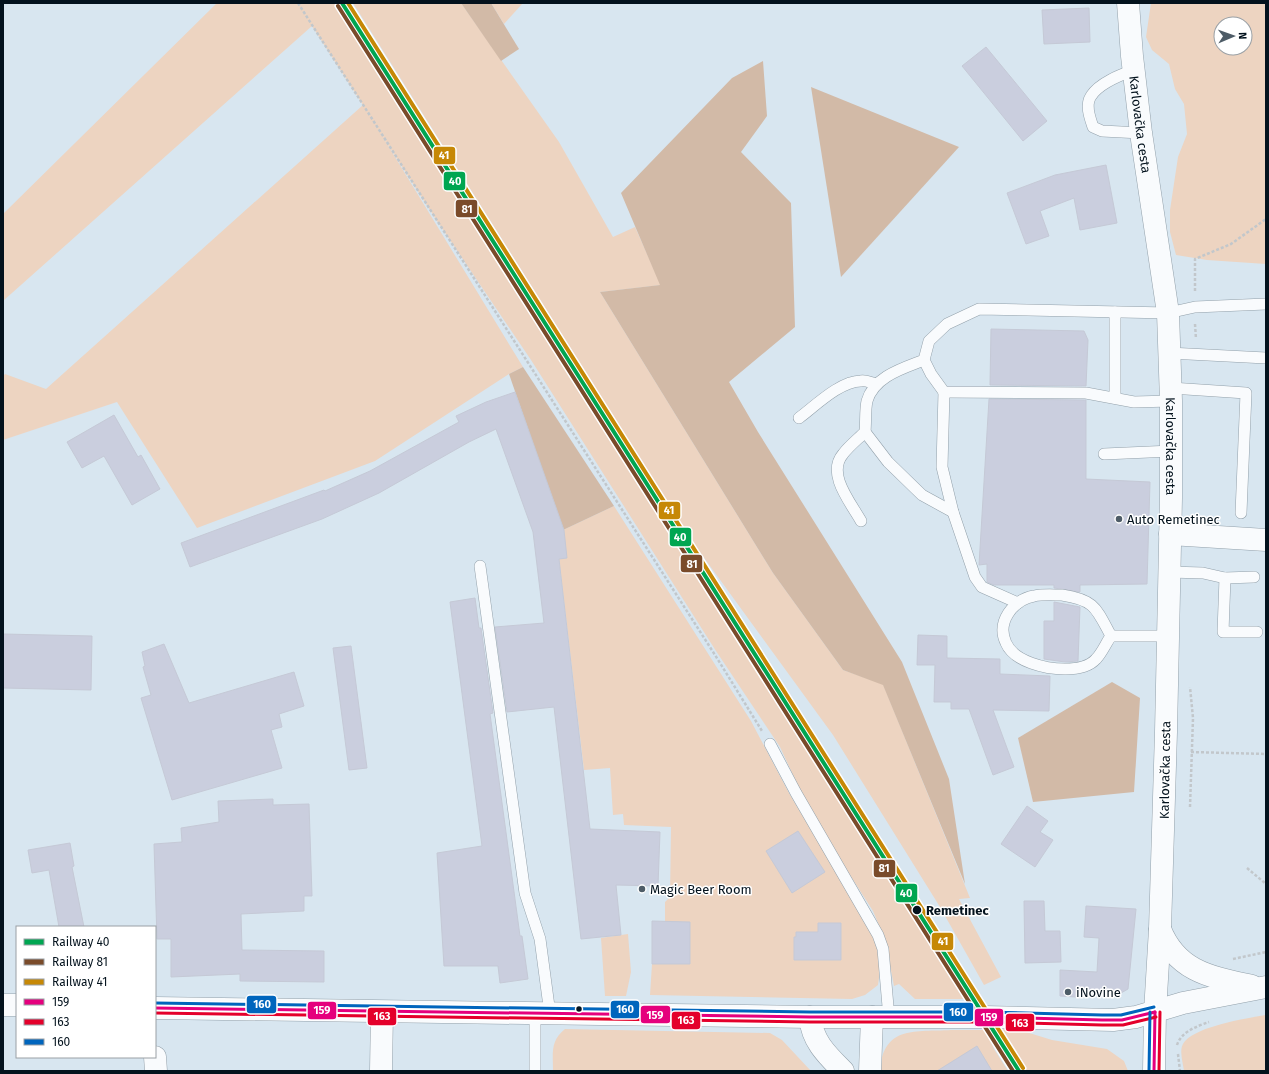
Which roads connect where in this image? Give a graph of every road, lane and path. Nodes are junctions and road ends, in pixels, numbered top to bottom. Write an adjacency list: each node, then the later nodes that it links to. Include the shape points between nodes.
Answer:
1 (298, 3): 32 (path)
2 (1128, 3): 3 (main road, Karlovačka cesta)
3 (1134, 70): 4 (main road, Karlovačka cesta); 4 (lane, via 1111,79 1091,96 1088,104 1089,117 1093,127 1102,131)
4 (1141, 133): 7 (main road, Karlovačka cesta)
5 (1266, 304): 7 (lane, via 1195,307)
6 (1115, 312): 7 (lane); 10 (lane, via 979,309 947,324 929,341); 14 (lane)
7 (1168, 313): 8 (main road, Karlovačka cesta)
8 (1169, 353): 9 (lane); 13 (main road, Karlovačka cesta)
9 (1266, 358)
10 (924, 360): 11 (lane, via 892,372); 12 (lane)
11 (876, 384): 15 (lane, via 863,380 853,381); 16 (lane, via 867,400)
12 (944, 392): 14 (lane, via 1086,393); 19 (lane, via 942,467)
13 (1171, 395): 14 (lane, via 1134,402); 17 (main road, Karlovačka cesta); 20 (lane, via 1246,393)
14 (1115, 398)
15 (799, 418)
16 (865, 432): 19 (lane, via 888,462 922,495); 21 (lane, via 842,454 838,463 838,481)
17 (1172, 451): 18 (lane); 22 (main road, Karlovačka cesta)
18 (1104, 454)
19 (953, 512): 28 (lane, via 975,577 982,587)
20 (1241, 513)
21 (860, 521)
22 (1170, 534): 23 (main road); 25 (main road, Karlovačka cesta)
23 (1266, 540)
24 (480, 566): 46 (lane, via 525,893 540,939)
25 (1169, 572): 26 (lane); 31 (main road, Karlovačka cesta)
26 (1225, 578): 27 (lane); 29 (lane, via 1223,632)
27 (1254, 578)
28 (1018, 603): 30 (lane, via 1033,596 1062,595 1080,598 1097,608); 30 (lane, via 1007,613 1002,629 1006,644 1021,659 1037,665 1077,669 1096,660)
29 (1258, 632)
30 (1111, 636): 31 (lane)
31 (1167, 636): 37 (main road, Karlovačka cesta)
32 (770, 744): 48 (lane, via 878,935 883,949)
33 (1191, 752): 34 (path)
34 (1266, 754)
35 (1247, 868): 36 (path)
36 (1266, 884)
37 (1160, 929): 40 (main road, via 1171,950 1188,966 1217,978); 45 (main road, Karlovačka cesta)
38 (1266, 952): 39 (path)
39 (1229, 959)
40 (1264, 988): 45 (main road, via 1197,1000)
41 (3, 1005): 42 (main road)
42 (16, 1005)
43 (156, 1008): 44 (main road)
44 (382, 1012): 46 (main road); 52 (main road)
45 (1155, 1012): 48 (main road, via 1113,1020); 56 (main road, Karlovačka cesta)
46 (542, 1014): 47 (main road); 53 (lane)
47 (810, 1017): 48 (main road); 54 (main road, via 814,1037)
48 (880, 1018): 55 (main road)
49 (1189, 1030): 57 (path, via 1178,1041)
50 (155, 1058): 51 (main road)
51 (156, 1071)
52 (381, 1071)
53 (535, 1071)
54 (843, 1071)
55 (870, 1071)
56 (1154, 1071)
57 (1180, 1071)

